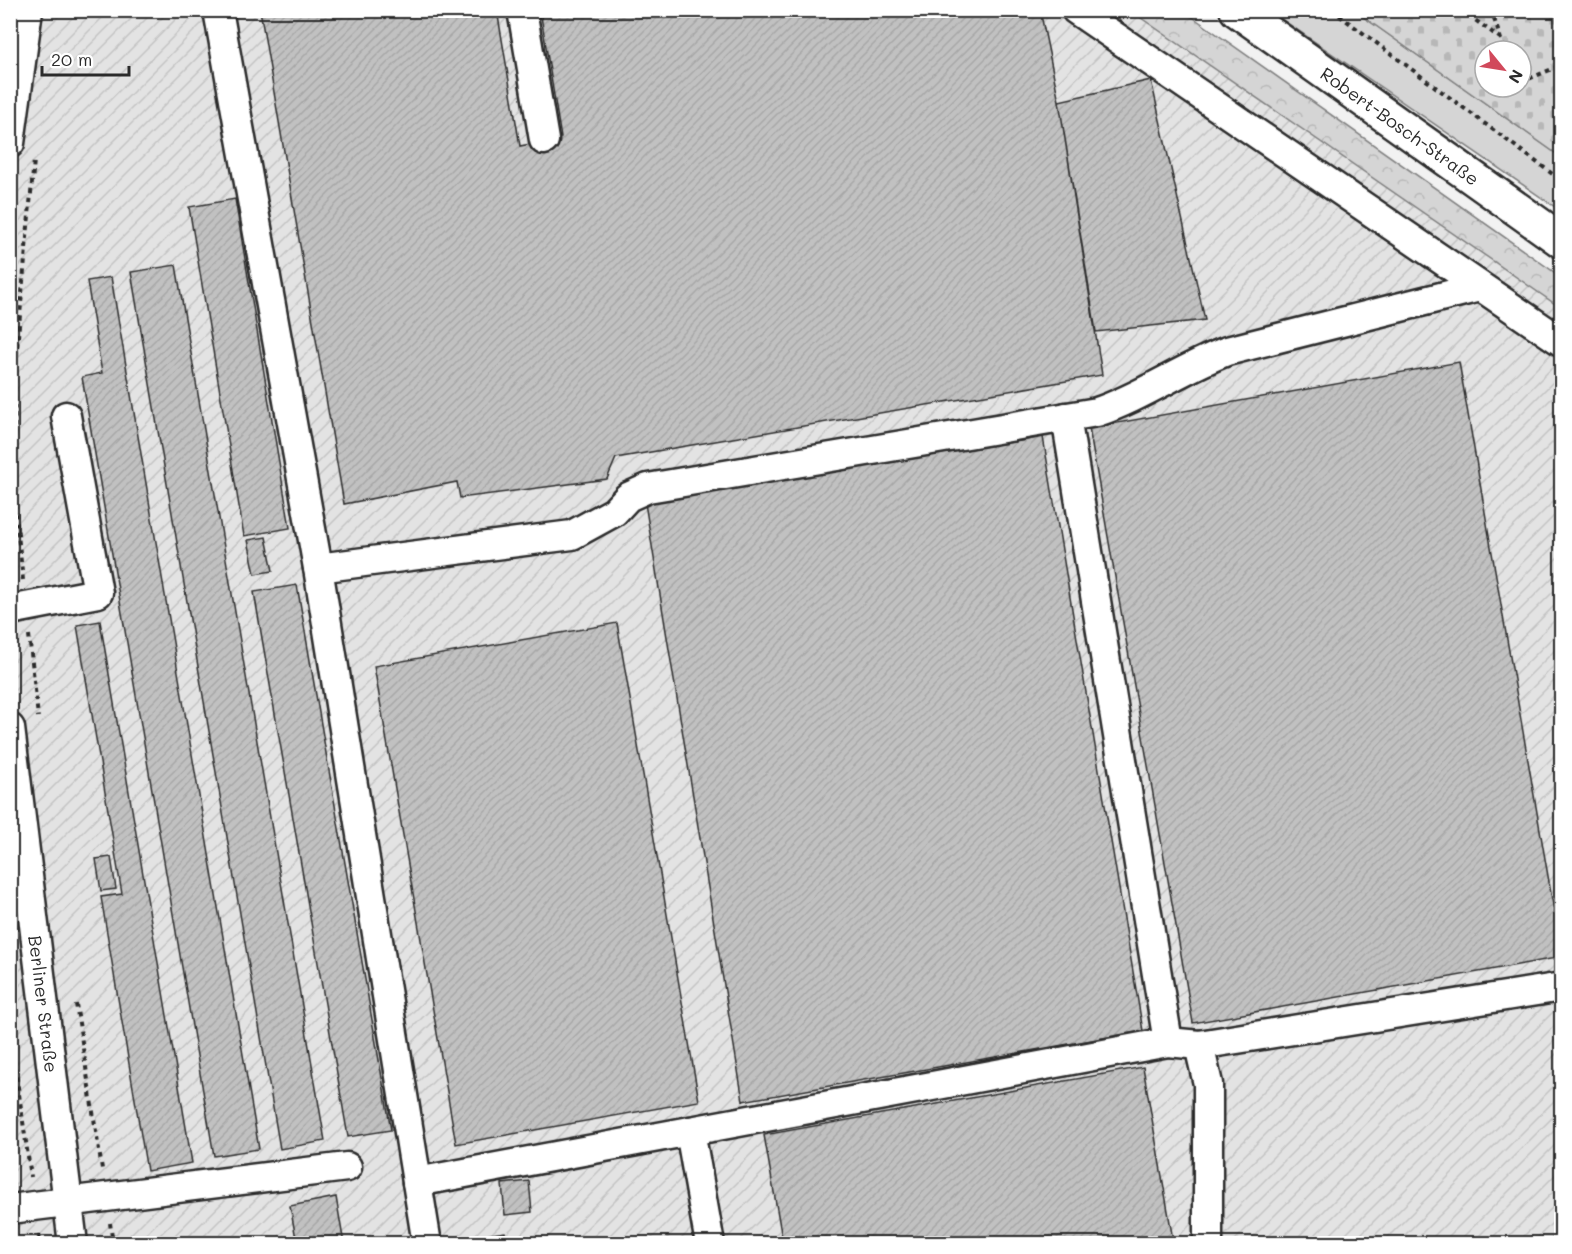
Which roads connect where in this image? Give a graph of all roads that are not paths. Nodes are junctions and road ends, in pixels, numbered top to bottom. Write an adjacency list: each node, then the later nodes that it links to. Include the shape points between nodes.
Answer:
1 (28, 10): 7 (street)
2 (218, 10): 13 (street)
3 (522, 10): 6 (street)
4 (1076, 10): 9 (street)
5 (1237, 10): 8 (main road, Robert-Bosch-Straße)
6 (544, 140)
7 (10, 143)
8 (1562, 241)
9 (1480, 287): 10 (street); 12 (street, via 1227,351 1116,405)
10 (1562, 342)
11 (66, 416): 14 (street, via 98,593)
12 (1066, 417): 13 (street, via 648,488 572,535); 18 (street)
13 (318, 568): 22 (street)
14 (10, 610)
15 (10, 728): 16 (street, Berliner Straße)
16 (19, 869): 23 (street, Berliner Straße)
17 (1562, 987): 19 (street)
18 (1168, 1042): 19 (street); 20 (street)
19 (1199, 1045): 28 (street, via 1208,1084)
20 (690, 1131): 22 (street); 27 (street)
21 (346, 1167): 23 (street)
22 (417, 1182): 26 (street)
23 (67, 1204): 24 (street); 25 (street, Berliner Straße)
24 (23, 1208)
25 (73, 1244)
26 (427, 1244)
27 (710, 1244)
28 (1208, 1244)

